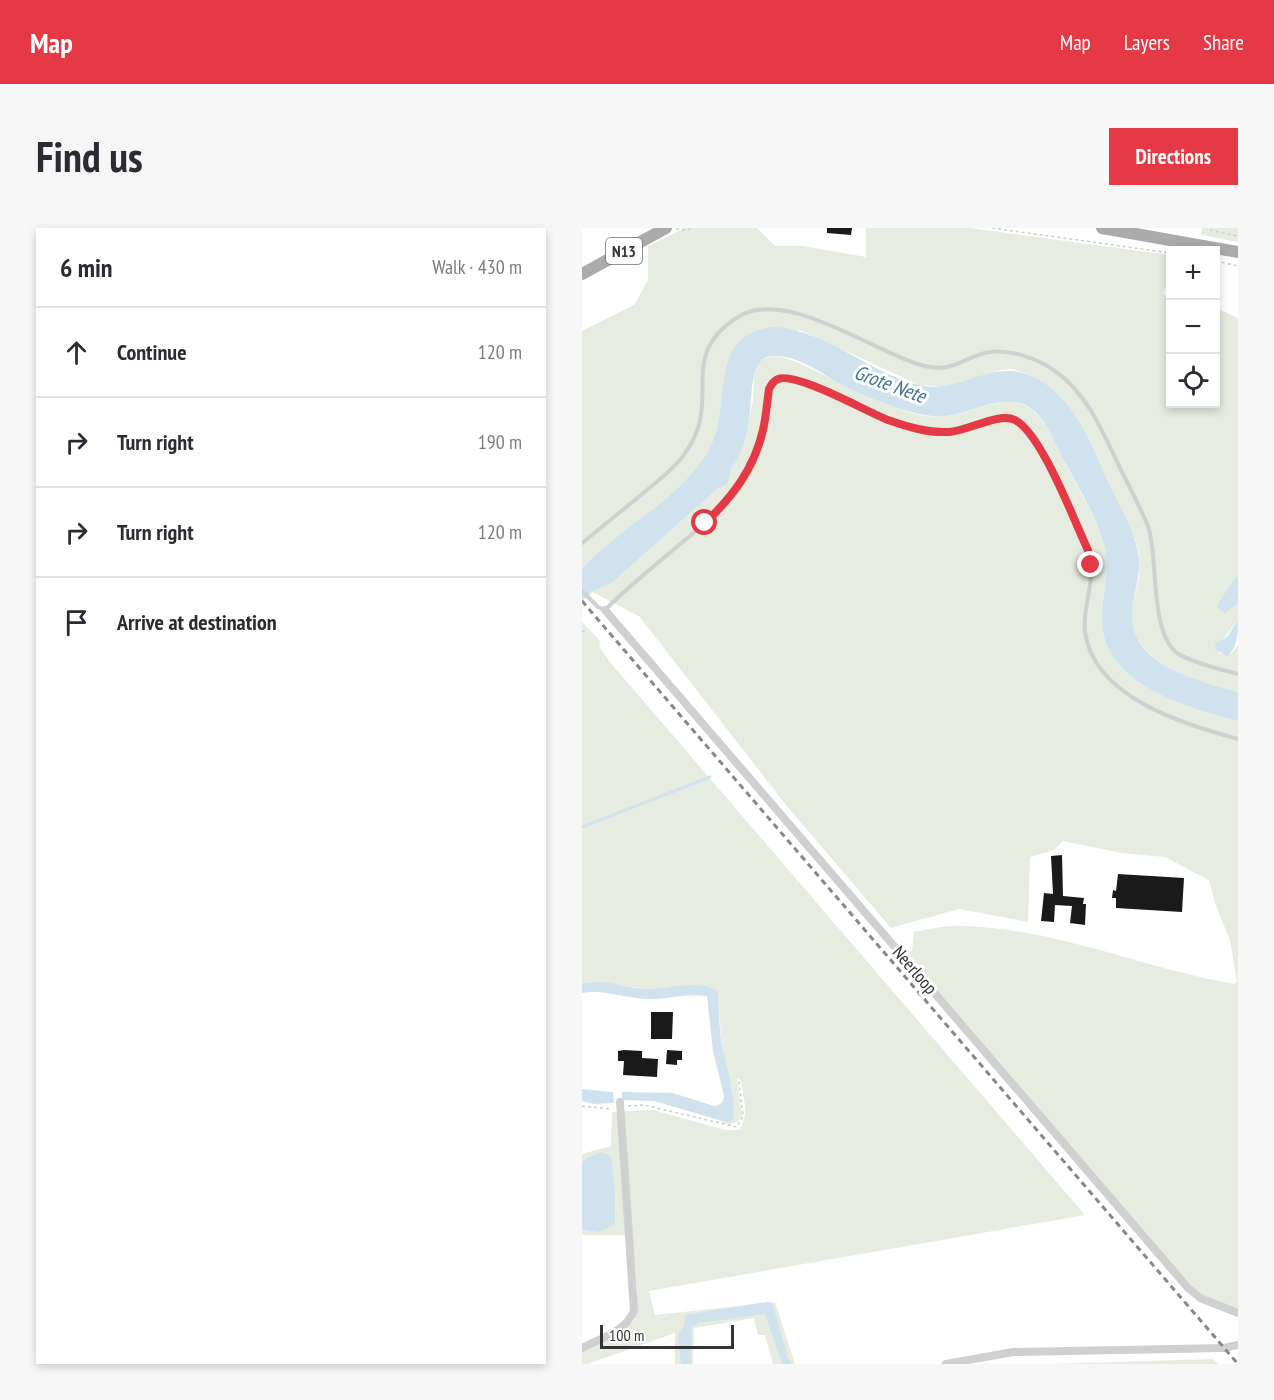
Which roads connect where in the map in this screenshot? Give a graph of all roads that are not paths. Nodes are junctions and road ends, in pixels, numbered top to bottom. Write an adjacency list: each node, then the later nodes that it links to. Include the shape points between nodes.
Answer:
1 (668, 228): 4 (main road, N13)
2 (1102, 228): 3 (main road)
3 (1238, 252)
4 (582, 274)
5 (582, 543): 8 (lane, via 683,457 702,414 704,355 709,344 744,314 762,309 797,313 911,362 935,368 957,365 990,352 1010,354 1054,370 1079,393 1094,415 1154,544 1159,612 1168,642 1178,653)
6 (582, 591): 7 (lane)
7 (605, 610): 9 (lane, via 705,523 740,485 759,445 769,389 778,379 797,379 918,430 959,431 1009,418 1022,425 1044,457 1088,550 1085,625 1088,643 1100,666 1144,705 1184,723); 11 (street, Neerloop, via 1188,1288 1200,1298)
8 (1238, 674)
9 (1238, 739)
10 (620, 1106): 13 (street, via 634,1311 620,1329)
11 (1238, 1313)
12 (1238, 1345): 14 (street, via 1013,1352)
13 (582, 1348)
14 (946, 1364)

